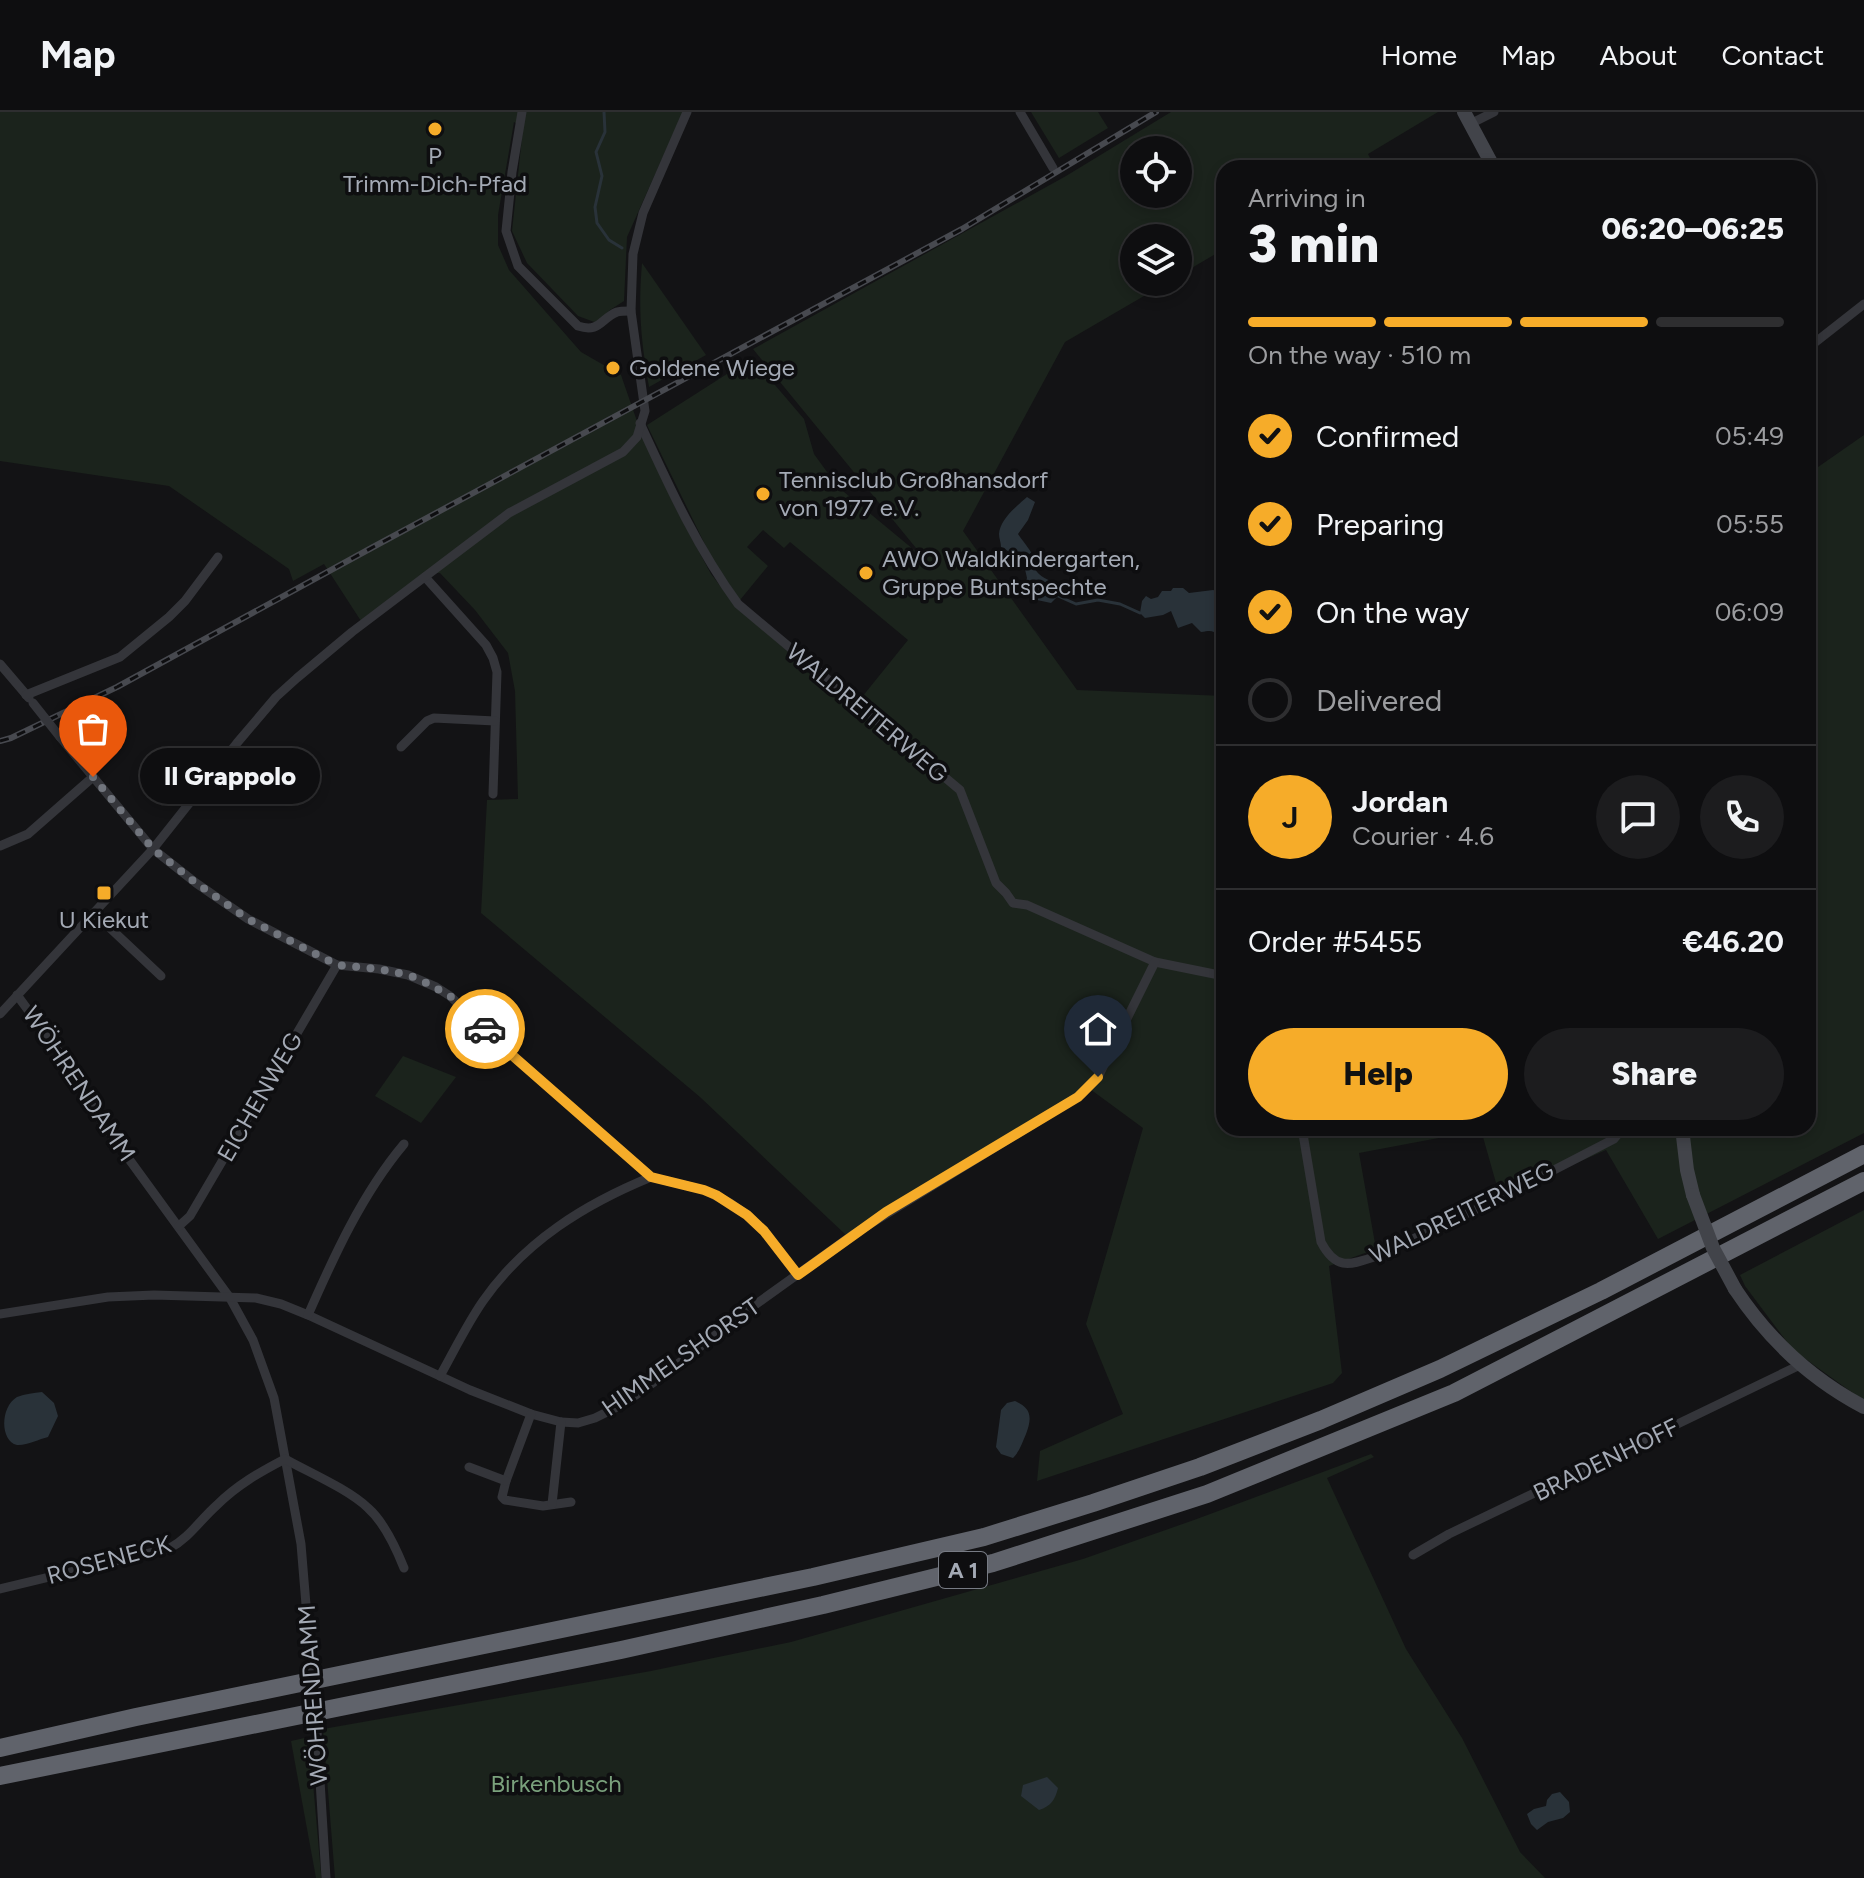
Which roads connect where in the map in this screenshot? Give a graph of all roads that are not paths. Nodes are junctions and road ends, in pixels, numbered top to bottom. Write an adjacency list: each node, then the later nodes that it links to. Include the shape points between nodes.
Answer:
1 (522, 112): 9 (street, via 506,231 518,266 578,326 596,328 618,311)
2 (687, 112): 9 (street, via 643,213 633,254)
3 (1020, 112): 7 (street)
4 (1494, 112): 5 (street)
5 (1467, 118): 6 (main road)
6 (1490, 160)
7 (1053, 168)
8 (1864, 304): 10 (street)
9 (631, 311): 11 (street, via 644,394)
10 (1816, 342)
11 (640, 423): 13 (street, WÖHRENDAMM, via 637,437 623,452 509,513); 23 (street, WALDREITERWEG, via 678,504 738,604 960,790 996,883 1013,903)
12 (218, 557): 15 (street, via 185,601 143,640 120,657)
13 (425, 577): 16 (street, via 493,658); 21 (street, WÖHRENDAMM, via 276,697)
14 (0, 664): 15 (street)
15 (30, 699): 18 (street, bridge)
16 (495, 721): 17 (street, via 434,718); 19 (street)
17 (401, 747)
18 (93, 777): 20 (street, via 28,834); 21 (street)
19 (493, 794)
20 (0, 846)
21 (153, 849): 22 (street, WÖHRENDAMM); 24 (street, via 248,919)
22 (94, 913): 26 (street); 27 (street, WÖHRENDAMM)
23 (1155, 962): 25 (street, WALDREITERWEG); 37 (street, HIMMELSHORST, via 1098,1077 1082,1094 886,1212)
24 (337, 965): 34 (street, via 408,975 450,996); 36 (street, EICHENWEG, via 190,1216)
25 (1216, 974)
26 (161, 976)
27 (17, 995): 28 (street); 36 (street, WÖHRENDAMM)
28 (0, 1014)
29 (1303, 1136): 30 (street, WALDREITERWEG, via 1321,1242 1340,1263 1355,1263 1492,1202)
30 (1616, 1136)
31 (1683, 1136): 41 (main road, bridge, via 1693,1195 1713,1248 1746,1305)
32 (404, 1144): 40 (street, via 357,1215)
33 (1864, 1154): 54 (highway, A 1, via 1440,1369 1200,1467 1093,1503 984,1537 813,1577)
34 (651, 1177): 37 (street, via 704,1190 730,1203 764,1231); 42 (street, via 587,1207 526,1250 485,1299)
35 (1864, 1181): 55 (highway, A 1, via 1454,1393 1207,1494 993,1563 621,1650)
36 (179, 1226): 38 (street, WÖHRENDAMM)
37 (798, 1275): 45 (street, HIMMELSHORST, via 623,1404 578,1423)
38 (230, 1298): 39 (street, HIMMELSHORST, via 108,1297); 40 (street, HIMMELSHORST, via 256,1298); 46 (street, WÖHRENDAMM, via 253,1340 274,1398)
39 (0, 1314)
40 (308, 1315): 42 (street, HIMMELSHORST)
41 (1800, 1365): 43 (main road); 51 (street, BRADENHOFF)
42 (440, 1376): 44 (street, HIMMELSHORST)
43 (1864, 1407)
44 (531, 1414): 45 (street, HIMMELSHORST); 48 (street)
45 (561, 1422): 50 (street)
46 (285, 1459): 52 (street, via 369,1509); 53 (street, ROSENECK, via 227,1495 170,1548); 56 (street, WÖHRENDAMM, bridge, via 301,1544)
47 (469, 1467): 48 (street)
48 (506, 1481): 50 (street, via 505,1500)
49 (571, 1502): 50 (street)
50 (552, 1504)
51 (1413, 1555)
52 (404, 1568)
53 (0, 1589)
54 (0, 1748)
55 (0, 1776)
56 (326, 1878)

